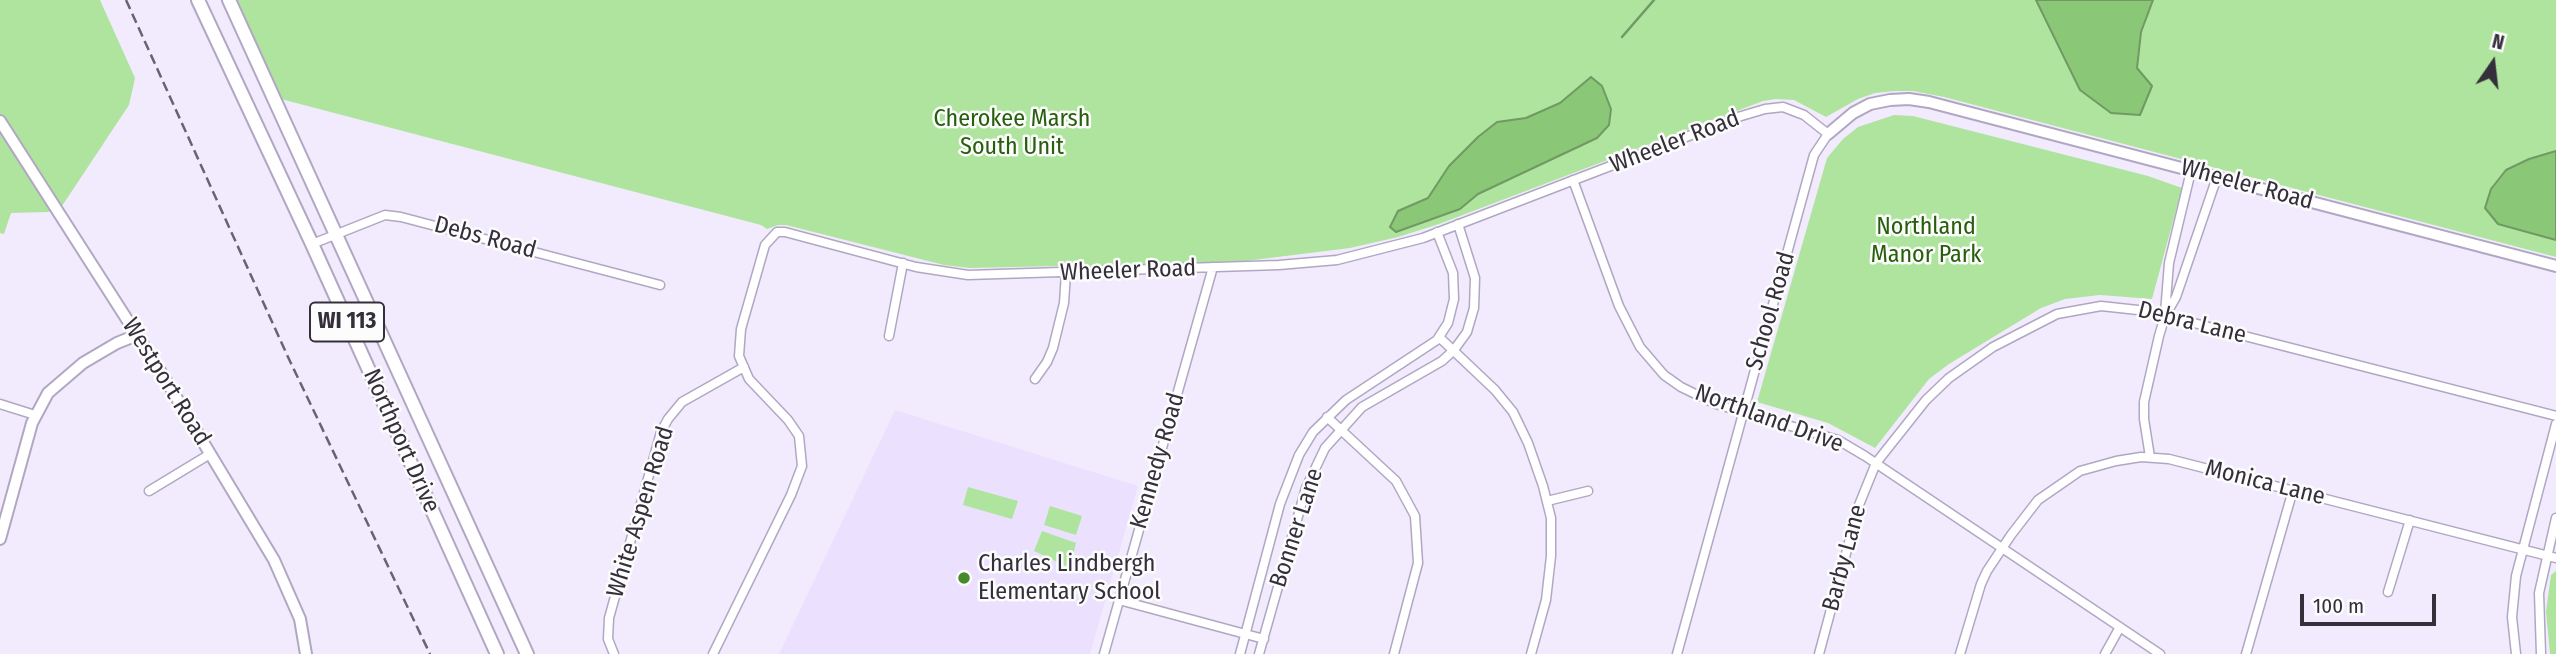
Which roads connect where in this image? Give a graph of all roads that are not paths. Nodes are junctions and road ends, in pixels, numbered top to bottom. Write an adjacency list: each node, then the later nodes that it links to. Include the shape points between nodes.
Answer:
1 (198, 0): 11 (main road, Northport Drive / WI 113)
2 (229, 0): 10 (main road, Northport Drive / WI 113)
3 (0, 121): 18 (street, Westport Road)
4 (1828, 134): 5 (street, Wheeler Road, via 1870,104 1909,99); 7 (street, Wheeler Road, via 1798,111 1774,107); 25 (street, School Road, via 1814,155)
5 (2191, 170): 6 (street, Wheeler Road); 17 (street, via 2169,263)
6 (2217, 177): 13 (street, Wheeler Road); 17 (street, via 2176,297)
7 (1573, 180): 8 (street, Wheeler Road); 25 (street, Northland Drive, via 1619,306 1640,347 1681,387)
8 (1458, 224): 9 (street, Wheeler Road); 21 (street, Bonner Lane, via 1473,268 1476,296 1466,332)
9 (1437, 232): 14 (street, Wheeler Road, via 1337,260); 20 (street, via 1454,283 1452,311)
10 (336, 233): 11 (street, Debs Road); 16 (street, Debs Road, via 385,215 401,217); 47 (main road, Northport Drive / WI 113)
11 (312, 244): 52 (main road, Northport Drive / WI 113)
12 (903, 263): 15 (street, Wheeler Road, via 968,275); 19 (street); 22 (street, Wheeler Road, via 785,232 773,234 765,245 741,329 739,356)
13 (2556, 266)
14 (1213, 268): 15 (street, Wheeler Road); 46 (street, Kennedy Road)
15 (1066, 273): 23 (street, via 1053,348)
16 (660, 285)
17 (2165, 316): 27 (street, Debra Lane); 32 (street, via 2144,402); 33 (street, Debra Lane, via 2101,306 2046,318 1949,378)
18 (137, 335): 26 (street, via 106,349 57,383); 31 (street, Westport Road)
19 (889, 336)
20 (1439, 337): 21 (street); 28 (street, Bonner Lane)
21 (1454, 350): 30 (street, Bonner Lane, via 1443,361 1362,407); 37 (street, via 1513,412)
22 (744, 367): 55 (street, White Aspen Road, via 682,402 661,432 609,618 608,639); 56 (street, via 799,436 802,466)
23 (1035, 379)
24 (0, 404): 26 (street)
25 (1743, 411): 33 (street, Northland Drive, via 1838,440); 62 (street, School Road)
26 (35, 415): 40 (street)
27 (2556, 416)
28 (1327, 417): 30 (street); 49 (street, Bonner Lane, via 1291,471)
29 (2556, 424): 42 (street)
30 (1341, 429): 50 (street, Bonner Lane, via 1325,448 1306,488); 60 (street, via 1396,481 1415,516 1418,563)
31 (210, 454): 35 (street); 51 (street, Westport Road, via 289,590)
32 (2150, 457): 34 (street, Monica Lane); 41 (street, Monica Lane, via 2092,467 2064,481 2038,500)
33 (1876, 463): 41 (street, Northland Drive); 63 (street, Barby Lane, via 1859,505)
34 (2293, 490): 39 (street, Monica Lane); 67 (street)
35 (149, 491)
36 (1588, 491): 37 (street)
37 (1547, 500): 61 (street, via 1551,518 1549,583)
38 (2556, 518): 43 (street)
39 (2410, 520): 42 (street, Monica Lane); 45 (street)
40 (0, 539)
41 (2002, 547): 48 (street, Northland Drive); 64 (street, Monica Lane, via 1981,584)
42 (2523, 548): 43 (street, Monica Lane); 68 (street, via 2512,617)
43 (2547, 555): 44 (street, Monica Lane); 69 (street, via 2538,609)
44 (2556, 558)
45 (2388, 592)
46 (1119, 600): 49 (street); 57 (street, Kennedy Road)
47 (504, 607): 53 (main road); 54 (main road, Northport Drive / WI 113)
48 (2120, 627): 65 (street); 66 (street, Northland Drive)
49 (1245, 634): 50 (street); 58 (street, Bonner Lane)
50 (1264, 639): 59 (street, Bonner Lane)
51 (306, 654)
52 (497, 654)
53 (518, 654)
54 (527, 654)
55 (614, 654)
56 (713, 654)
57 (1104, 654)
58 (1240, 654)
59 (1259, 654)
60 (1394, 654)
61 (1531, 654)
62 (1677, 654)
63 (1819, 654)
64 (1960, 654)
65 (2105, 654)
66 (2160, 654)
67 (2246, 654)
68 (2516, 654)
69 (2541, 654)

